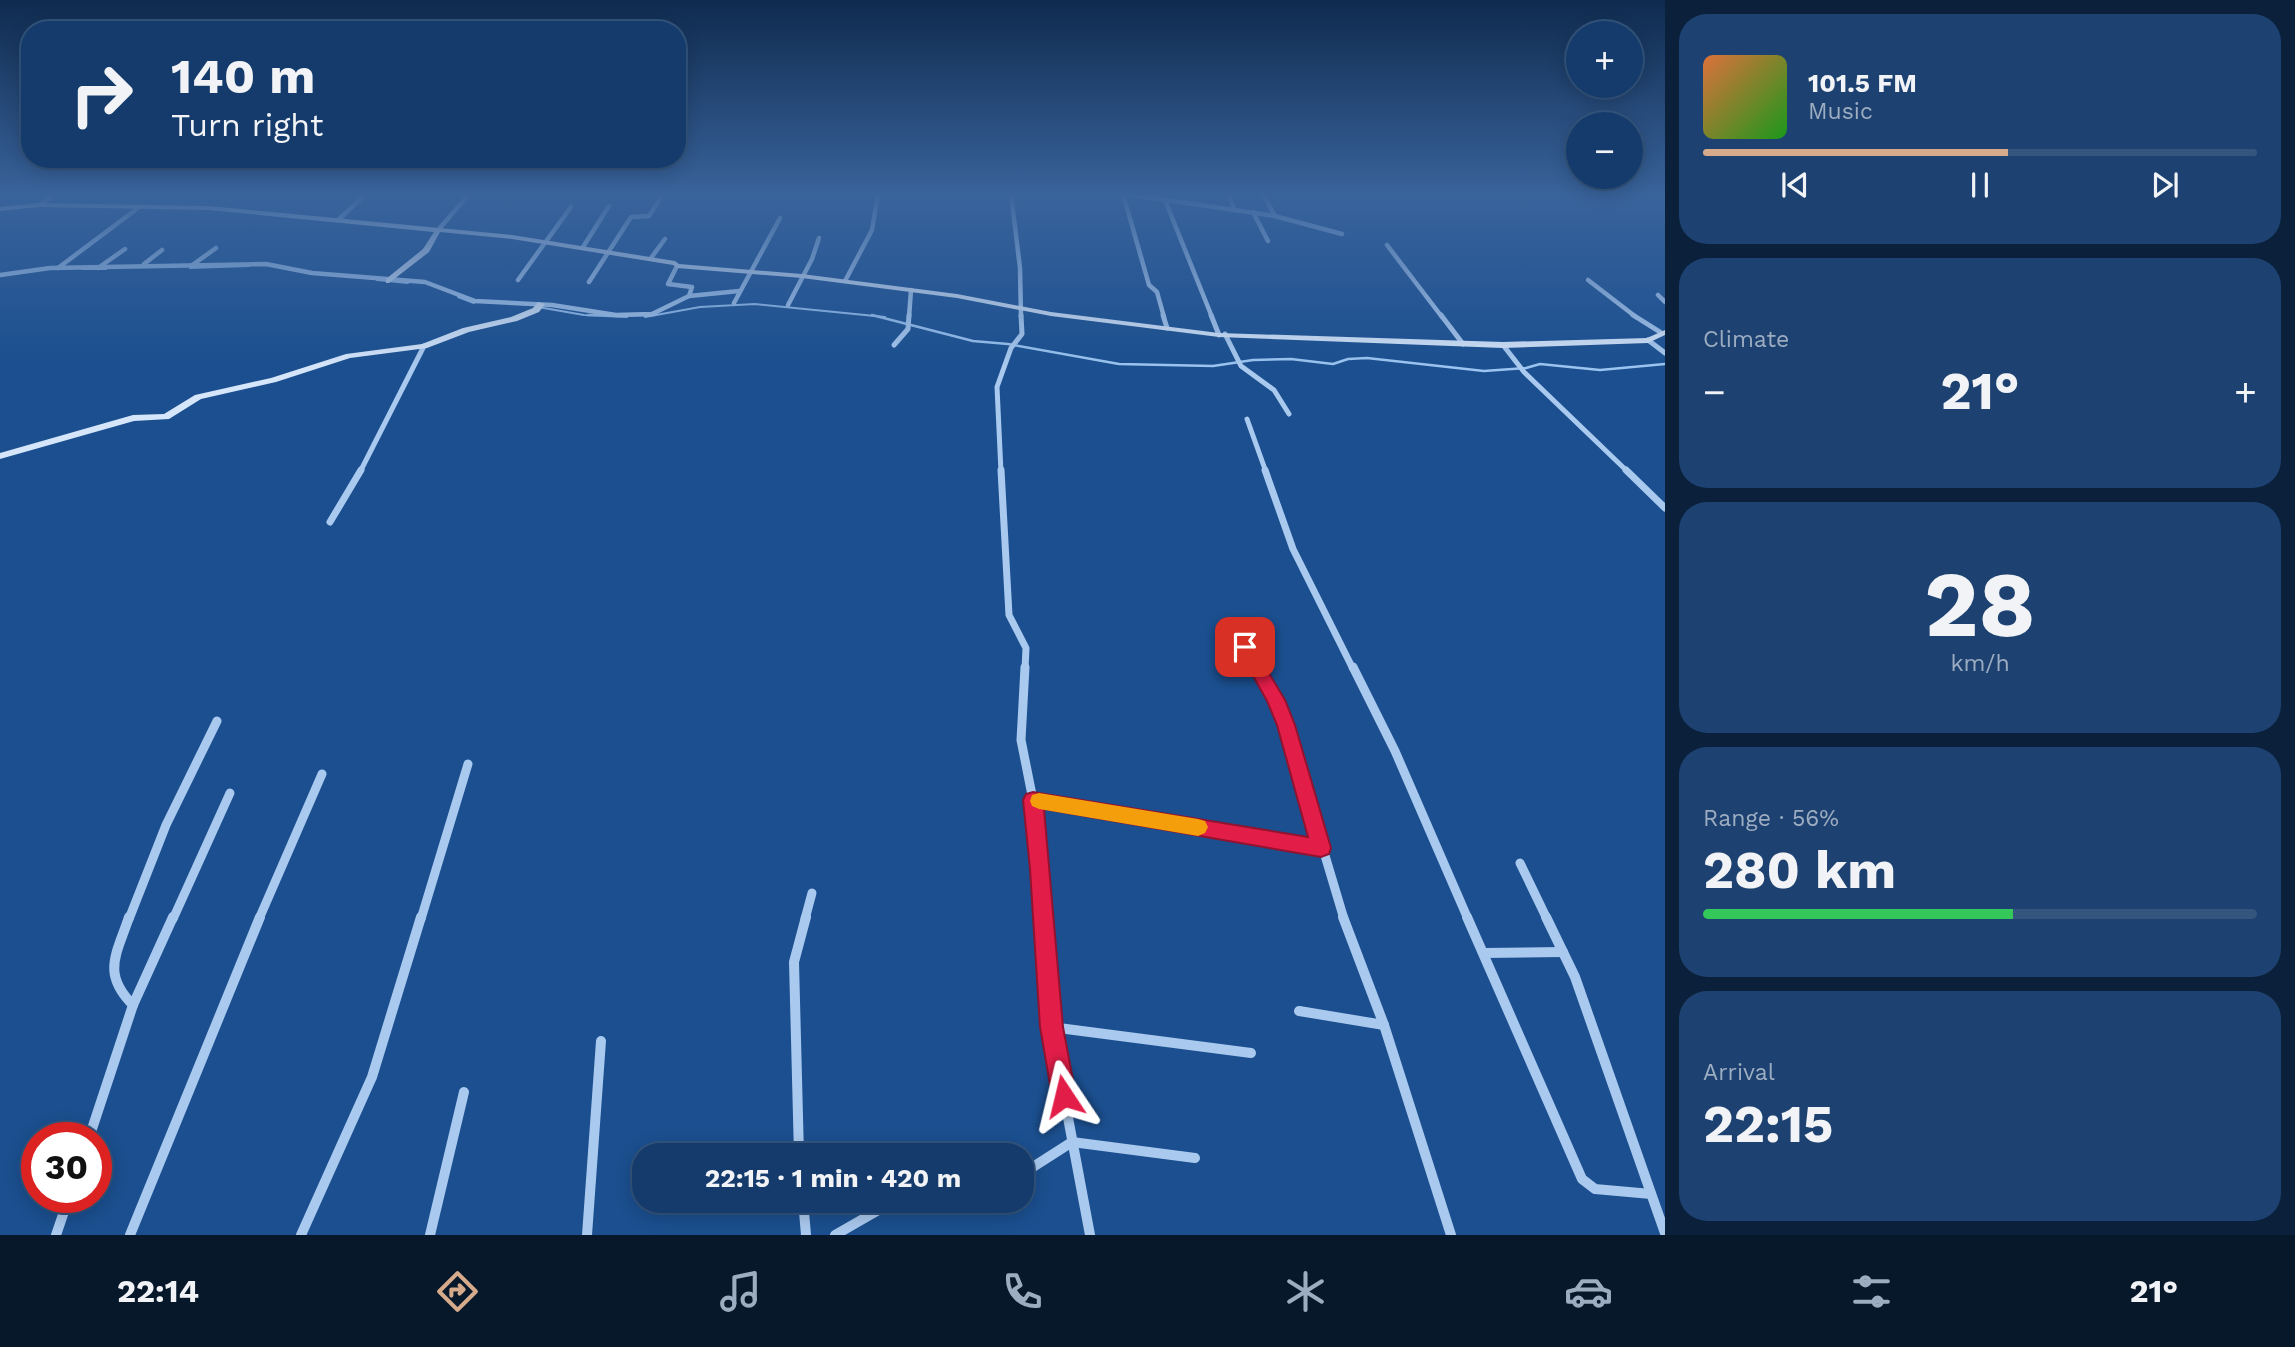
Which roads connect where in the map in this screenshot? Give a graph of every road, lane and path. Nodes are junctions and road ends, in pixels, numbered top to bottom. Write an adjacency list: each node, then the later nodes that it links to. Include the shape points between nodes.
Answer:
1 (80, 252): 20 (street)
2 (121, 252): 21 (street)
3 (160, 252): 17 (street)
4 (211, 252): 19 (street)
5 (424, 252): 26 (street)
6 (540, 252): 27 (street)
7 (610, 252): 16 (street); 29 (street)
8 (656, 252): 16 (street)
9 (762, 252): 22 (street)
10 (814, 252): 24 (street)
11 (861, 252): 28 (street)
12 (1017, 252): 38 (street)
13 (1140, 252): 39 (street)
14 (1185, 252): 41 (street)
15 (1392, 252): 43 (street)
16 (651, 258): 18 (street)
17 (144, 264): 19 (street); 21 (street)
18 (677, 266): 22 (street); 33 (street, via 668,284 692,287)
19 (190, 267): 26 (street, via 266,264)
20 (58, 268): 21 (street); 23 (street)
21 (98, 269)
22 (751, 272): 24 (street); 31 (street)
23 (0, 275)
24 (802, 276): 28 (street); 36 (street)
25 (1588, 280): 40 (street, via 1650,328)
26 (389, 281): 37 (street, via 425,282 475,301)
27 (518, 281)
28 (845, 281): 30 (street)
29 (589, 282)
30 (911, 290): 38 (street); 44 (street, via 908,329)
31 (739, 291): 33 (street); 35 (street)
32 (1658, 295): 34 (street)
33 (689, 296): 37 (street, via 643,315)
34 (1665, 302)
35 (734, 303)
36 (788, 305)
37 (538, 307): 46 (street, via 514,319)
38 (1022, 308): 39 (street); 58 (street, via 1022,334 997,387 1009,615 1026,648 1021,740)
39 (1167, 328): 41 (street)
40 (1663, 332): 42 (street)
41 (1222, 335): 43 (street); 48 (street, via 1241,366 1274,390)
42 (1648, 340): 45 (street); 47 (street)
43 (1463, 344): 45 (street)
44 (894, 345)
45 (1503, 345): 51 (street)
46 (424, 346): 50 (street, via 337,359 198,397 166,417 125,420); 52 (street)
47 (1665, 353)
48 (1289, 414)
49 (1247, 419): 63 (street, via 1293,549 1395,751)
50 (0, 456)
51 (1665, 508)
52 (330, 522)
53 (1245, 647): 59 (street, via 1286,725)
54 (217, 720): 64 (street, via 142,877 115,959 113,978)
55 (468, 764): 83 (street, via 372,1077)
56 (322, 774): 82 (street, via 233,978)
57 (230, 793): 64 (street)
58 (1033, 800): 59 (street); 67 (street)
59 (1321, 848): 66 (street)
60 (1520, 863): 62 (street)
61 (812, 893): 73 (street, via 794,962)
62 (1563, 952): 63 (street); 76 (street)
63 (1484, 953): 76 (street, via 1582,1179 1595,1189)
64 (133, 1005): 71 (street)
65 (1299, 1011): 66 (street)
66 (1384, 1025): 89 (street)
67 (1051, 1027): 69 (street); 72 (street)
68 (601, 1041): 85 (street)
69 (1251, 1053)
70 (464, 1092): 84 (street)
71 (94, 1122)
72 (1072, 1142): 74 (street); 75 (street); 88 (street)
73 (799, 1143)
74 (1195, 1158)
75 (1034, 1166)
76 (1651, 1194): 80 (street)
77 (64, 1213): 81 (street)
78 (804, 1213): 86 (street)
79 (873, 1213): 87 (street)
80 (1665, 1233)
81 (56, 1235)
82 (130, 1235)
83 (301, 1235)
84 (430, 1235)
85 (587, 1235)
86 (806, 1235)
87 (835, 1235)
88 (1090, 1235)
89 (1451, 1235)

